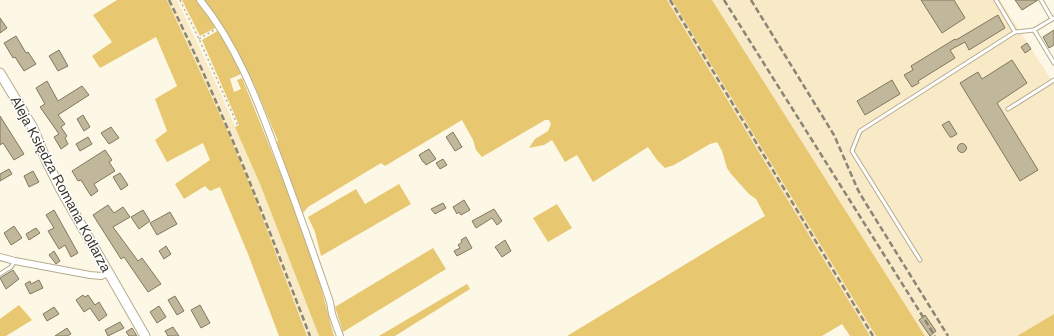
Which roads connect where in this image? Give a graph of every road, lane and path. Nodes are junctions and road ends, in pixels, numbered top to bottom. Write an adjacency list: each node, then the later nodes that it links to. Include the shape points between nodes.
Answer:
1 (180, 0): 9 (path)
2 (200, 0): 6 (street)
3 (996, 0): 8 (lane)
4 (1041, 0): 5 (lane)
5 (1053, 18): 7 (lane)
6 (220, 27): 9 (path); 21 (street, via 250,85 267,127 302,220)
7 (1034, 30): 8 (lane); 10 (lane)
8 (1016, 32): 16 (lane, via 860,131 857,138 852,151)
9 (199, 39): 14 (path)
10 (1054, 63)
11 (0, 73): 18 (street, Aleja Księdza Romana Kotlarza, via 33,128 61,190)
12 (1054, 80): 13 (lane)
13 (1008, 109)
14 (238, 126)
15 (0, 257): 17 (street)
16 (920, 260)
17 (15, 261): 18 (street, via 90,275 101,276); 19 (lane)
18 (108, 273): 20 (street, Aleja Księdza Romana Kotlarza)
19 (0, 274)
20 (145, 336)
21 (340, 336)

